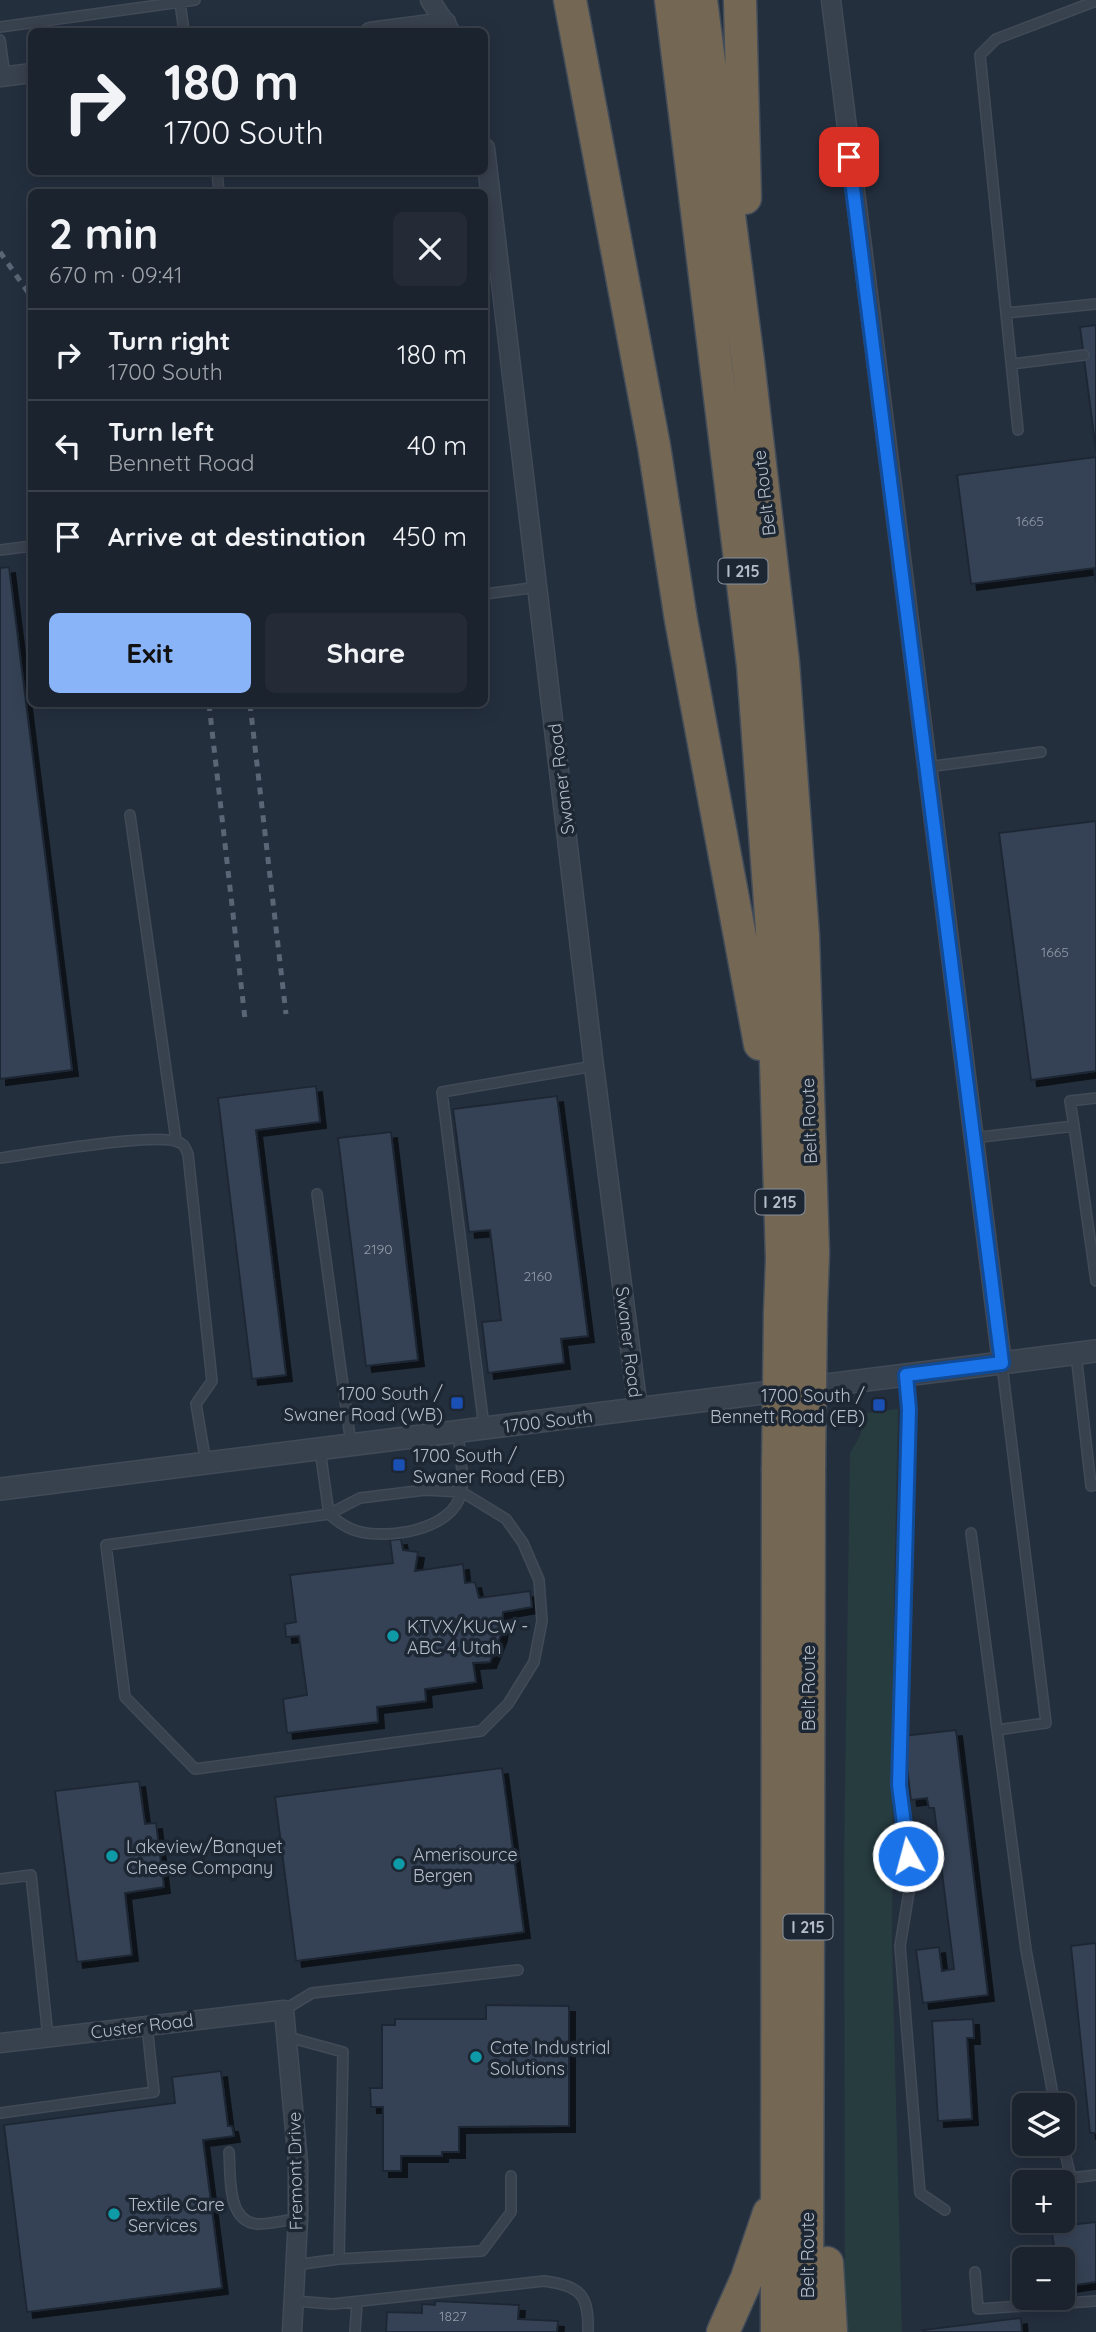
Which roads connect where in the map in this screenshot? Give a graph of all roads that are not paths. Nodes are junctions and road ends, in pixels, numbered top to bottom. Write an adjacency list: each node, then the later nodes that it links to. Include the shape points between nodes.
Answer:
1 (195, 0): 9 (lane)
2 (430, 0): 11 (street)
3 (570, 0): 35 (highway)
4 (671, 0): 35 (highway, Belt Route / I 215, via 753,664 772,930)
5 (701, 0): 20 (highway, Belt Route / I 215)
6 (740, 0): 20 (highway)
7 (831, 0): 28 (street)
8 (1096, 1): 18 (lane, via 996,39 980,55)
9 (180, 2): 10 (lane); 12 (lane)
10 (0, 27)
11 (448, 27)
12 (183, 28)
13 (0, 40): 15 (lane)
14 (28, 74): 15 (street)
15 (2, 77)
16 (488, 173): 25 (street, Swaner Road)
17 (1096, 304): 18 (lane)
18 (1006, 313): 21 (lane)
19 (1084, 355): 21 (lane)
20 (748, 361): 60 (highway, Belt Route / I 215, bridge, via 783,662 799,858 810,1134)
21 (1012, 364): 22 (lane)
22 (1018, 430)
23 (28, 546): 24 (lane)
24 (0, 550)
25 (538, 587): 26 (lane); 30 (street, Swaner Road)
26 (488, 594)
27 (1041, 752): 28 (lane)
28 (927, 767): 33 (street)
29 (130, 815): 34 (lane)
30 (594, 1066): 42 (street, Swaner Road); 45 (lane, via 442,1092)
31 (1096, 1098): 32 (lane, via 1070,1101)
32 (1074, 1126): 33 (lane); 38 (lane)
33 (973, 1138): 40 (street)
34 (176, 1140): 36 (lane); 49 (lane, via 188,1154 212,1381 196,1404)
35 (779, 1145): 70 (highway, Belt Route / I 215, bridge)
36 (0, 1158)
37 (317, 1194): 47 (lane)
38 (1096, 1281)
39 (1086, 1352): 40 (street, 1700 South); 44 (lane)
40 (1002, 1363): 41 (street, 1700 South); 55 (lane, via 1046,1723)
41 (906, 1375): 42 (street, 1700 South); 71 (lane, via 909,1409 899,1785 911,1880 900,1947 920,2193)
42 (638, 1410): 45 (street, 1700 South)
43 (1096, 1423): 44 (lane)
44 (1084, 1425): 50 (lane, via 1091,1486)
45 (485, 1429): 46 (street, 1700 South)
46 (458, 1433): 47 (street, 1700 South); 52 (lane)
47 (352, 1446): 48 (street, 1700 South)
48 (320, 1450): 49 (street, 1700 South); 53 (lane)
49 (206, 1464): 51 (street, 1700 South)
50 (1096, 1485)
51 (0, 1489)
52 (461, 1492): 53 (lane, via 425,1490 360,1498); 53 (lane, via 454,1511 418,1530 360,1532); 53 (lane, via 506,1520 523,1542 539,1580 542,1621 534,1662 508,1704 481,1731 195,1769 125,1697 106,1545)
53 (329, 1514)
54 (971, 1533): 55 (lane)
55 (997, 1730): 64 (lane, via 1026,1950)
56 (0, 1879): 61 (lane, via 31,1875)
57 (518, 1970): 58 (lane, via 312,1993)
58 (285, 2010): 59 (street, Custer Road); 62 (street, Fremont Drive)
59 (147, 2026): 61 (street, Custer Road); 65 (lane, via 154,2092)
60 (808, 2036): 84 (highway, Belt Route / I 215); 85 (highway, via 823,2122)
61 (48, 2037): 63 (street, Custer Road)
62 (288, 2038): 72 (street, Fremont Drive); 73 (lane, via 344,2052)
63 (0, 2043)
64 (1053, 2093)
65 (0, 2113)
66 (229, 2152): 72 (lane, via 235,2208 242,2218 257,2224)
67 (1066, 2156): 68 (lane, via 1071,2178)
68 (1096, 2175)
69 (511, 2176): 73 (lane, via 511,2212 482,2251)
70 (778, 2185): 82 (highway, via 747,2278); 83 (highway, Belt Route / I 215)
71 (944, 2210)
72 (298, 2219): 74 (street, Fremont Drive)
73 (339, 2259): 74 (lane)
74 (295, 2265): 76 (street, Fremont Drive)
75 (975, 2272): 77 (lane, via 978,2309)
76 (294, 2301): 78 (lane); 79 (street, Fremont Drive)
77 (1096, 2301)
78 (357, 2302): 80 (lane); 81 (lane, via 544,2281 567,2285 583,2296)
79 (292, 2332)
80 (355, 2332)
81 (588, 2332)
82 (723, 2332)
83 (777, 2332)
84 (807, 2332)
85 (831, 2332)

